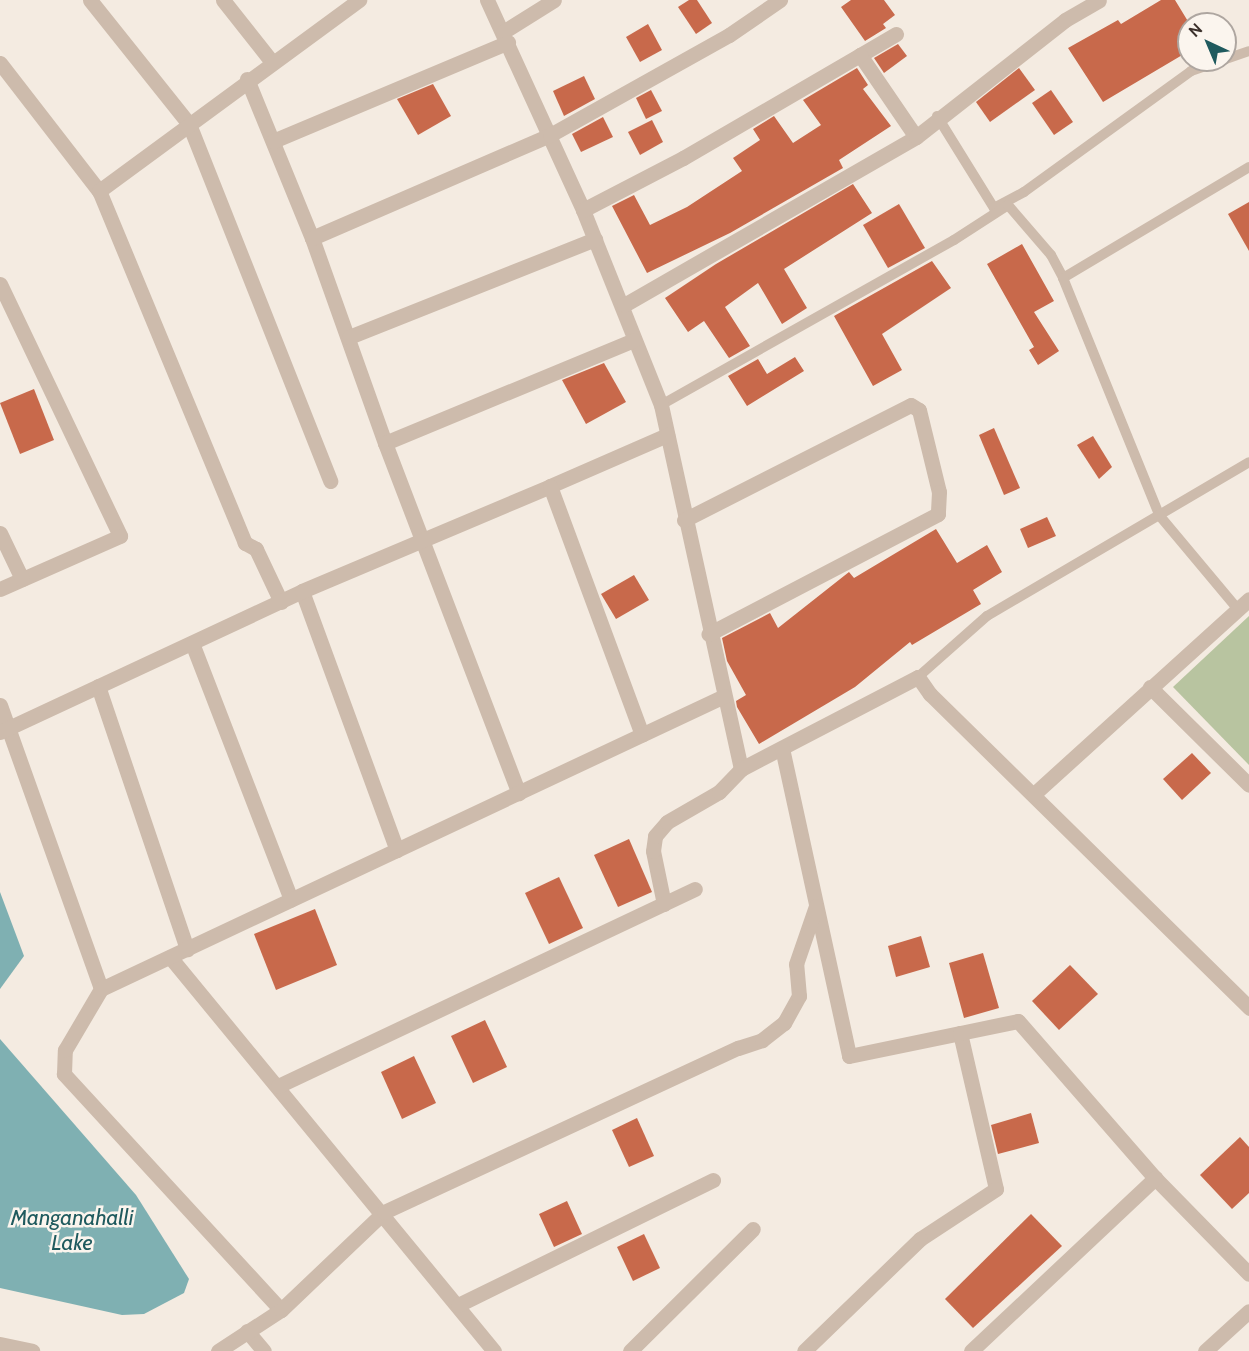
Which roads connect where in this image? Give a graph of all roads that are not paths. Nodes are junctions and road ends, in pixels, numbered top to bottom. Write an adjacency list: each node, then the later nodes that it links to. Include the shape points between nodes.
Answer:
1 (90, 0): 16 (street)
2 (223, 0): 12 (street)
3 (487, 0): 9 (street)
4 (554, 0): 9 (street)
5 (780, 0): 17 (street, via 729,35)
6 (1099, 0): 15 (street, via 1065,20)
7 (355, 1): 12 (street)
8 (896, 34): 11 (street)
9 (506, 37): 17 (street); 19 (street)
10 (1249, 51): 23 (lane, via 1191,71 1024,192)
11 (860, 55): 18 (street); 24 (street, via 683,158)
12 (272, 62): 14 (street)
13 (0, 63): 21 (street)
14 (247, 80): 16 (street); 19 (street)
15 (937, 116): 18 (street); 23 (lane)
16 (189, 124): 21 (street); 36 (street)
17 (550, 135): 24 (street); 25 (street)
18 (916, 137): 29 (street)
19 (273, 141): 25 (street)
20 (1249, 167): 27 (lane)
21 (99, 190): 45 (street, via 245,543 256,549)
22 (1008, 205): 23 (lane); 27 (lane, via 1051,255); 32 (lane, via 954,240)
23 (994, 207)
24 (584, 210): 26 (street)
25 (312, 238): 30 (street)
26 (595, 239): 29 (street); 30 (street)
27 (1063, 278): 38 (lane)
28 (0, 284): 42 (street, via 120,536)
29 (624, 305): 31 (street)
30 (349, 337): 34 (street)
31 (634, 340): 32 (street); 34 (street)
32 (661, 405): 33 (street)
33 (667, 435): 37 (street); 39 (street)
34 (385, 443): 41 (street)
35 (1249, 462): 38 (lane)
36 (330, 481)
37 (550, 486): 41 (street); 55 (street)
38 (1159, 515): 46 (lane); 49 (lane, via 987,616)
39 (684, 520): 47 (street); 47 (street, via 911,405 918,410 939,492 938,514)
40 (0, 533): 42 (street)
41 (424, 539): 44 (street); 59 (street)
42 (22, 579): 43 (street)
43 (0, 589)
44 (302, 591): 45 (street); 61 (street)
45 (281, 602): 48 (street)
46 (1243, 603): 51 (street)
47 (708, 634): 52 (street)
48 (192, 643): 50 (street); 63 (street)
49 (918, 677): 56 (street); 60 (street, via 930,694)
50 (99, 686): 54 (street); 66 (street)
51 (1150, 687): 58 (street); 60 (street)
52 (724, 696): 55 (street); 57 (street)
53 (0, 705): 54 (street)
54 (3, 730): 68 (street)
55 (642, 735): 59 (street)
56 (782, 748): 57 (street); 65 (street)
57 (741, 769): 64 (street, via 719,792 667,822 656,836 652,851)
58 (1249, 784)
59 (519, 793): 61 (street)
60 (1034, 794): 69 (street)
61 (397, 850): 63 (street)
62 (695, 889): 64 (street)
63 (291, 900): 66 (street)
64 (664, 904): 71 (street)
65 (816, 906): 70 (street, via 849,1056); 74 (street, via 796,964 799,996 784,1023 762,1040)
66 (187, 949): 67 (street)
67 (170, 957): 68 (street); 71 (street)
68 (101, 989): 78 (street, via 64,1050 64,1074)
69 (1249, 1008)
70 (960, 1033): 72 (street, via 1018,1021); 87 (street, via 996,1189 920,1239)
71 (278, 1086): 74 (street)
72 (1155, 1178): 76 (street); 88 (street)
73 (713, 1180): 77 (street)
74 (384, 1212): 77 (street); 78 (street)
75 (753, 1229): 86 (street)
76 (1249, 1275)
77 (458, 1305): 85 (street)
78 (281, 1310): 80 (street)
79 (1249, 1311): 89 (street)
80 (247, 1331): 83 (street); 84 (street)
81 (0, 1344): 82 (street)
82 (32, 1351)
83 (218, 1351)
84 (264, 1351)
85 (494, 1351)
86 (630, 1351)
87 (804, 1351)
88 (971, 1351)
89 (1206, 1351)

